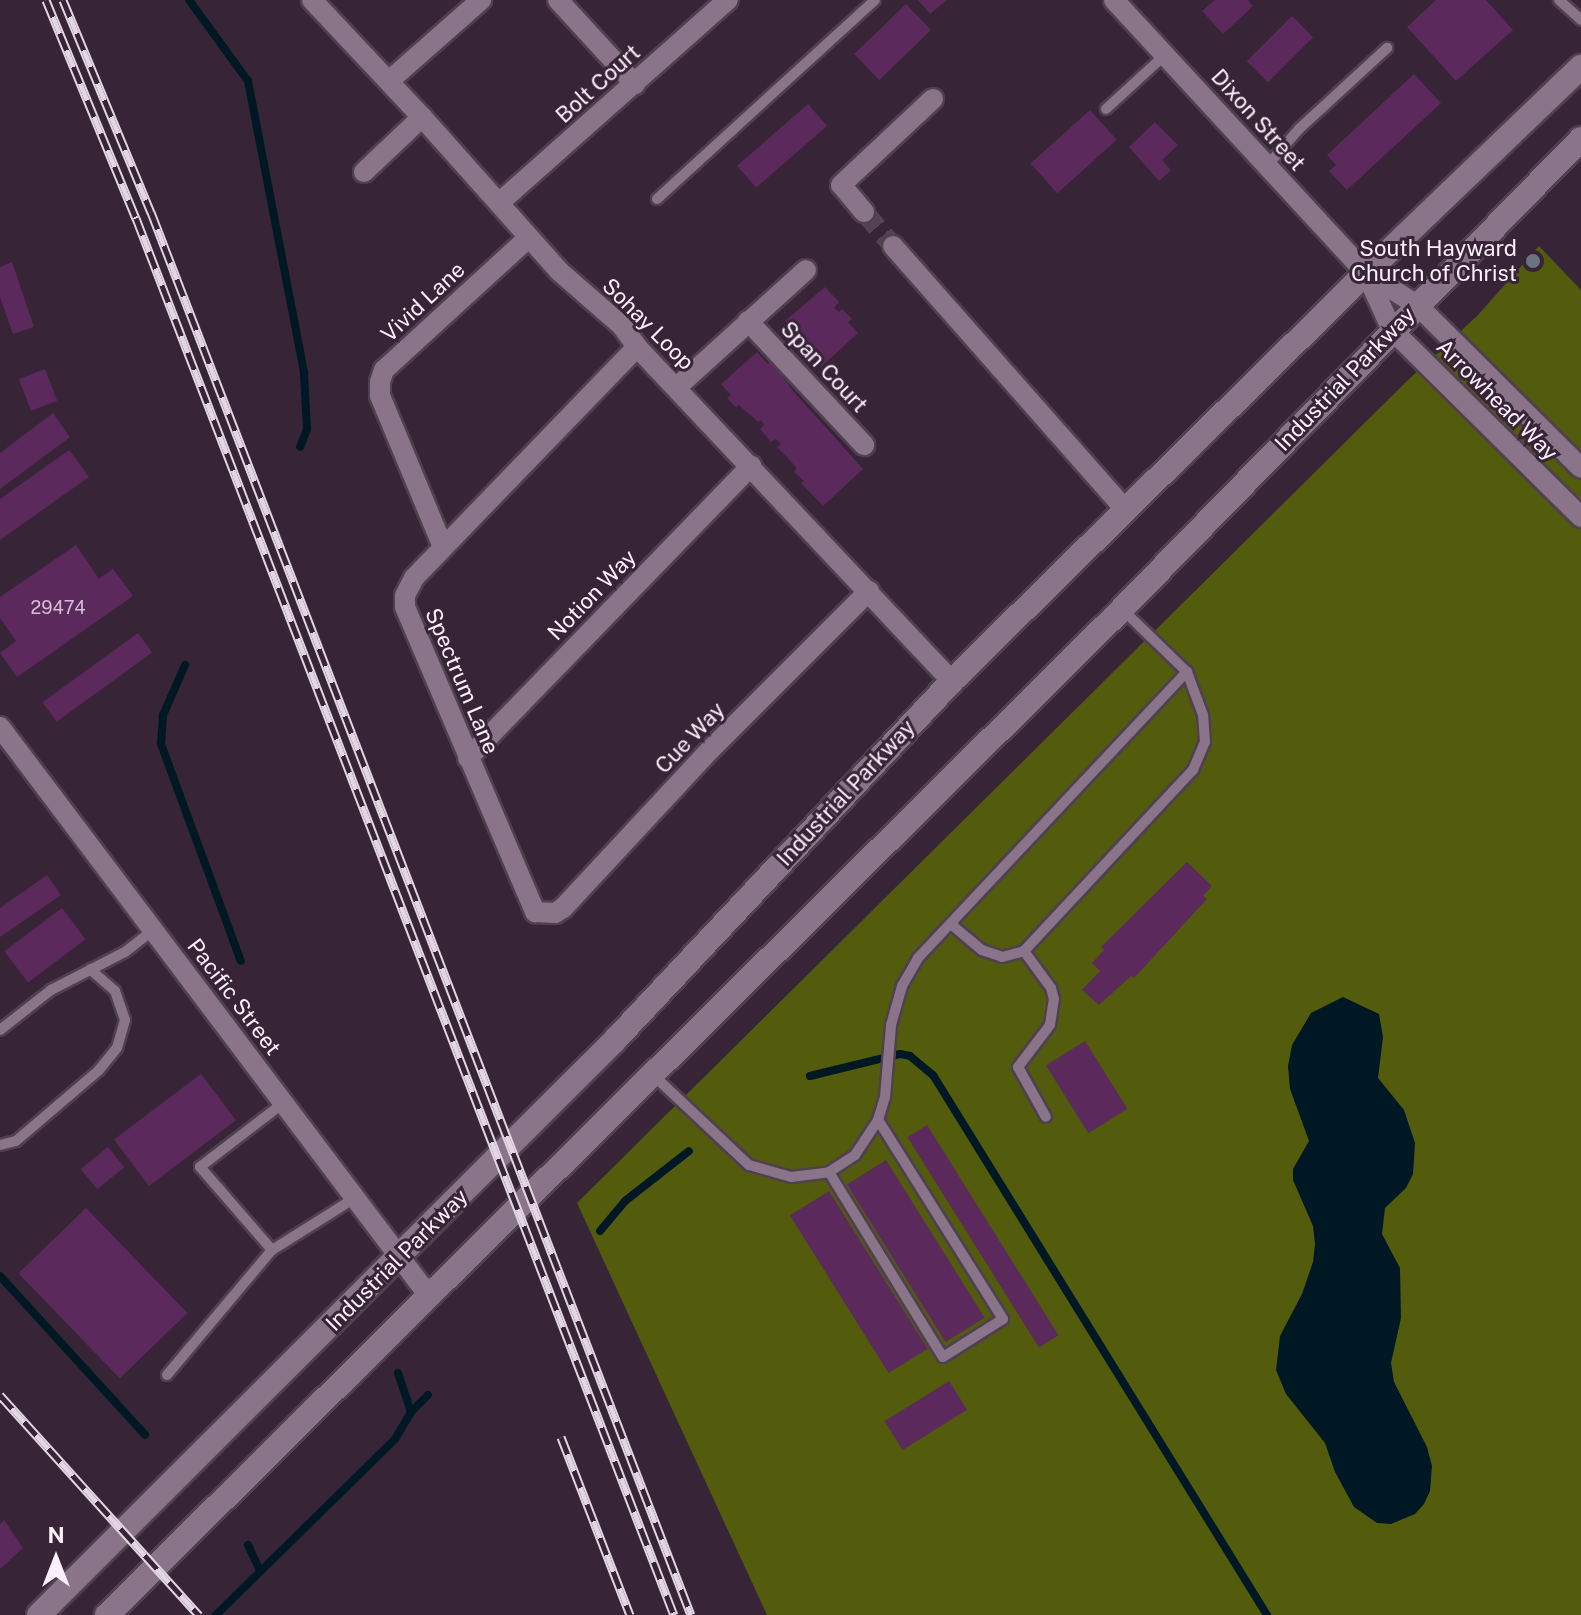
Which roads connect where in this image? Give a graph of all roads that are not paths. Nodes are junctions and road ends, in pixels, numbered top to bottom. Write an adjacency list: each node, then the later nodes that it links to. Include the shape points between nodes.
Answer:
1 (312, 0): 12 (street, Sohay Loop)
2 (481, 0): 12 (street)
3 (558, 0): 13 (street)
4 (728, 0): 13 (street, Bolt Court)
5 (875, 0): 20 (lane)
6 (1114, 0): 10 (street, Dixon Street)
7 (1559, 0): 8 (lane)
8 (1581, 20)
9 (1387, 48): 18 (lane)
10 (1166, 54): 15 (lane); 18 (street, Dixon Street)
11 (1581, 67): 26 (main road, Industrial Parkway)
12 (389, 81): 16 (street, Sohay Loop)
13 (635, 84): 21 (street, Bolt Court)
14 (933, 99): 22 (street, via 841,185)
15 (1106, 109)
16 (422, 117): 19 (street); 21 (street, Sohay Loop)
17 (1581, 139): 27 (main road, Industrial Parkway)
18 (1266, 167): 26 (street, Dixon Street)
19 (364, 172)
20 (657, 199)
21 (499, 203): 23 (street, Sohay Loop)
22 (864, 212)
23 (528, 238): 30 (street, Sohay Loop, via 622,326); 37 (street, Vivid Lane, via 384,370 380,382 380,396)
24 (893, 246): 35 (street)
25 (806, 270): 28 (street, Span Court)
26 (1366, 273): 27 (street, Arrowhead Way); 29 (street, Arrowhead Way); 35 (main road, Industrial Parkway)
27 (1417, 305): 29 (main road, Industrial Parkway); 34 (street, Arrowhead Way)
28 (748, 321): 31 (street, Span Court); 32 (street, Span Court)
29 (1392, 330): 36 (street, Arrowhead Way); 39 (main road, Industrial Parkway)
30 (637, 347): 31 (street, Sohay Loop); 37 (street, Spectrum Lane)
31 (677, 387): 33 (street, Sohay Loop)
32 (864, 445)
33 (751, 466): 38 (street, Sohay Loop); 43 (street, Notion Way)
34 (1581, 468)
35 (1126, 510): 41 (main road, Industrial Parkway)
36 (1581, 517)
37 (443, 547): 43 (street, Spectrum Lane, via 407,586 405,607)
38 (869, 591): 41 (street, Sohay Loop); 44 (street, Cue Way, via 563,908)
39 (1122, 609): 40 (lane); 50 (main road, Industrial Parkway)
40 (1187, 672): 45 (lane); 47 (lane, via 1203,715 1205,742 1193,770)
41 (952, 681): 58 (main road, Industrial Parkway, via 615,1040)
42 (0, 727): 46 (street, Pacific Street)
43 (468, 758): 44 (street, Spectrum Lane, via 529,904)
44 (545, 915)
45 (952, 925): 47 (lane, via 982,950 1002,957); 53 (lane, via 918,958 902,986)
46 (153, 930): 48 (lane); 51 (street, Pacific Street)
47 (1024, 951): 52 (lane, via 1054,999 1050,1025 1018,1067)
48 (90, 969): 49 (lane, via 51,990); 54 (lane, via 115,991 125,1020 117,1048 16,1141)
49 (0, 1030)
50 (651, 1073): 55 (lane, via 749,1165 791,1177); 59 (main road, Industrial Parkway)
51 (283, 1103): 56 (street, Pacific Street); 57 (lane, via 200,1167)
52 (1046, 1117)
53 (878, 1120): 55 (lane, via 855,1155); 55 (lane, via 1003,1319 943,1357)
54 (0, 1145)
55 (829, 1172)
56 (355, 1198): 57 (lane); 58 (street, Pacific Street)
57 (272, 1250): 60 (lane)
58 (398, 1258): 59 (street, Pacific Street); 61 (main road, Industrial Parkway)
59 (429, 1296): 62 (main road, Industrial Parkway)
60 (167, 1375)
61 (39, 1615)
62 (107, 1615)

